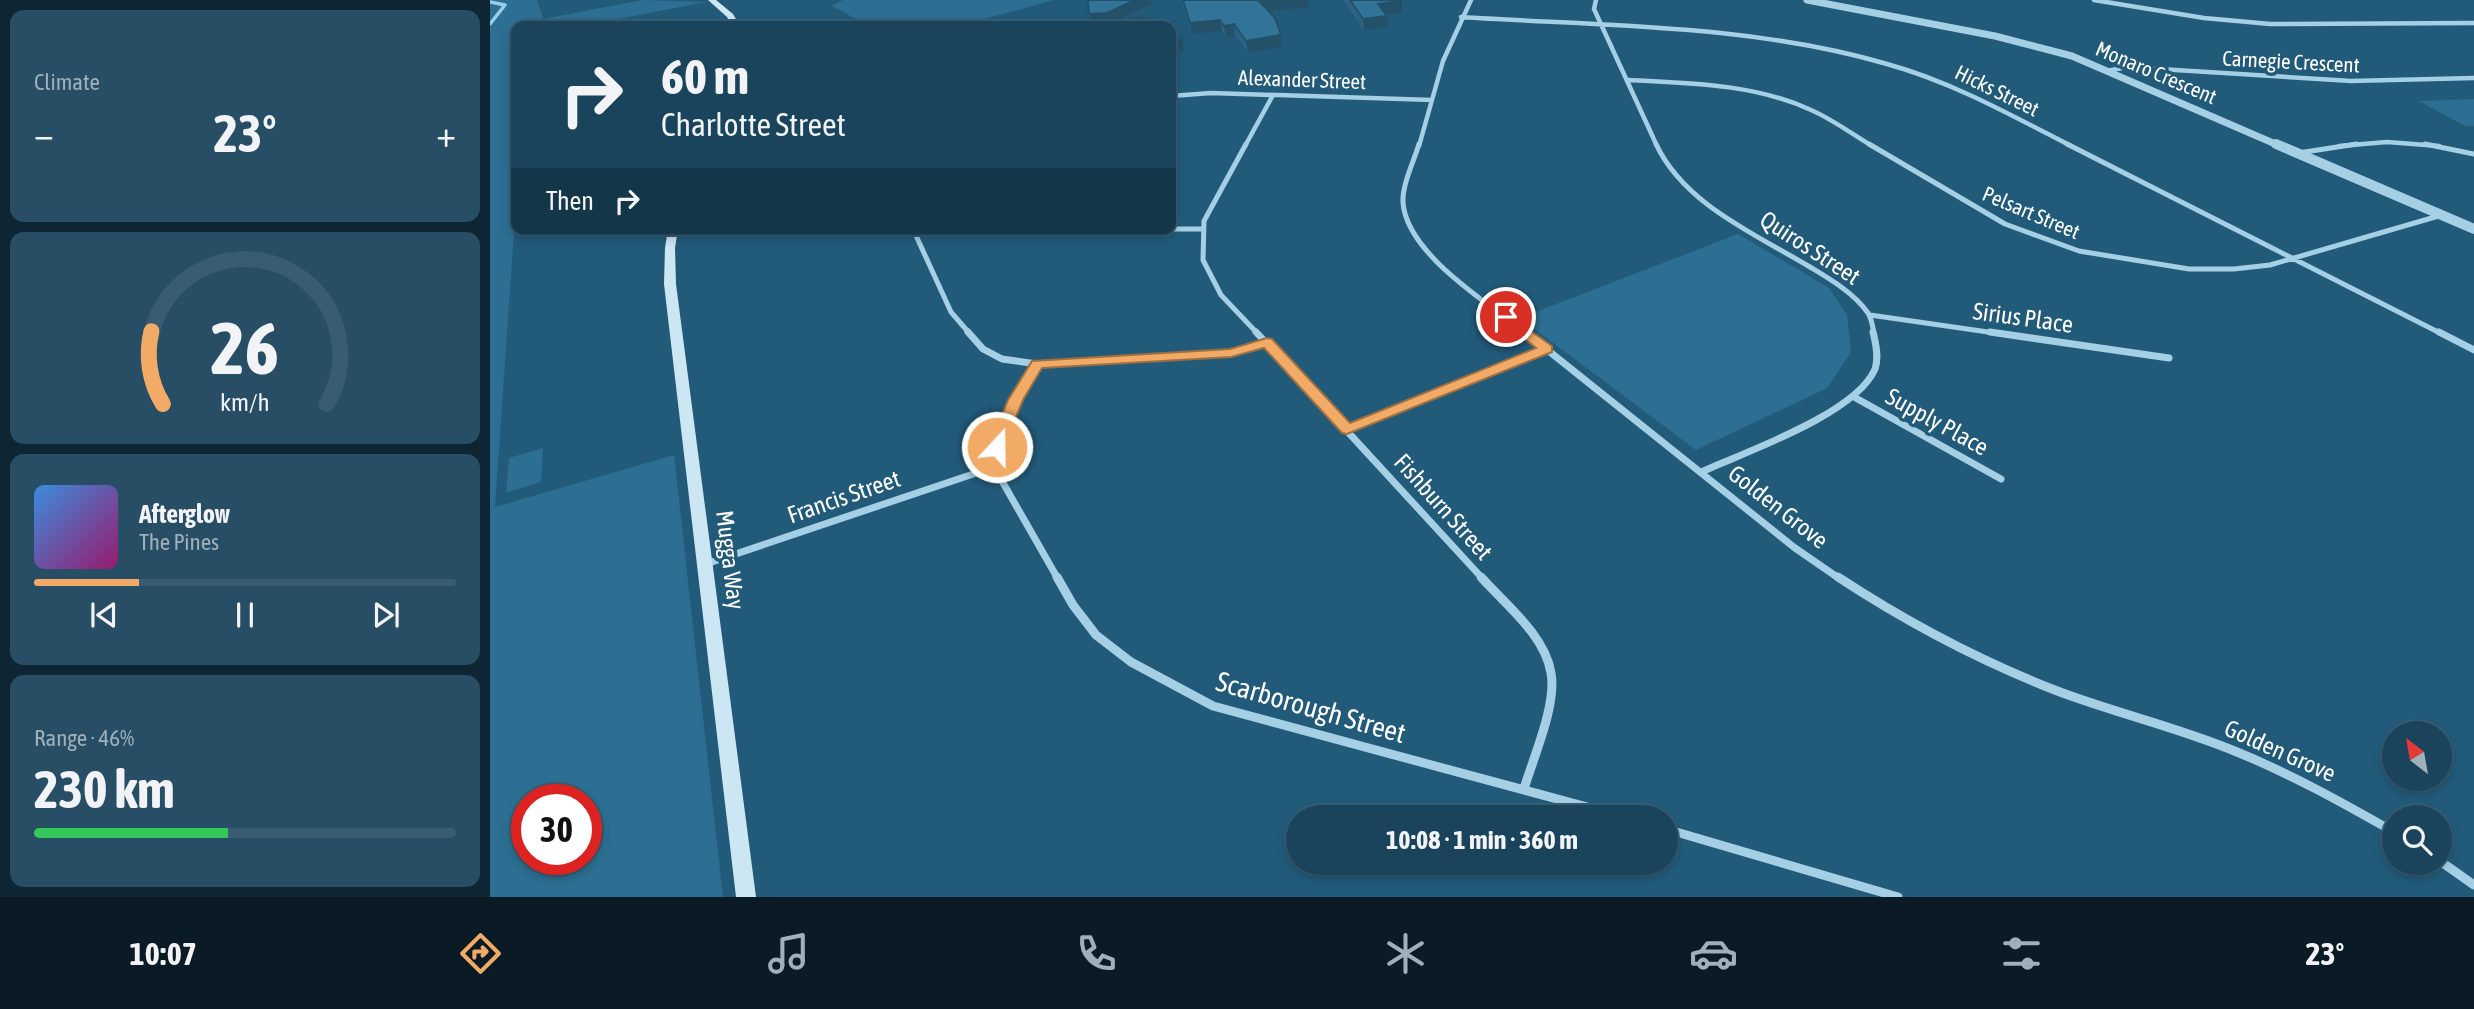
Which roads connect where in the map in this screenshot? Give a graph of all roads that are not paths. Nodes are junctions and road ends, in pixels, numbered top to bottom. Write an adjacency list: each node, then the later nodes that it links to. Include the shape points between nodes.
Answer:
1 (712, 0): 7 (main road)
2 (1471, 0): 6 (street, Golden Grove)
3 (1596, 0): 9 (street, Quiros Street, via 1594,9)
4 (1807, 0): 10 (street, Monaro Crescent, via 2033,45)
5 (2094, 0): 8 (street, via 2272,24)
6 (1461, 17): 9 (street, Hicks Street); 15 (street, Golden Grove)
7 (733, 21)
8 (2474, 23)
9 (1602, 26): 12 (street, Quiros Street); 24 (street, Hicks Street, via 1784,40 1895,64 1969,94)
10 (2107, 71): 11 (street, Carnegie Crescent, via 2127,67 2375,82); 16 (street, Monaro Crescent)
11 (2474, 78)
12 (1629, 80): 24 (street, Pelsart Street, via 1718,85 1783,99 1811,110 1994,219 2079,251 2189,269 2234,269); 25 (street, Quiros Street, via 1664,161 1688,189 1837,283)
13 (1273, 95): 14 (street, Alexander Street); 15 (street, Alexander Street); 20 (street, Fishburn Street)
14 (1176, 96)
15 (1432, 100): 27 (street, Golden Grove, via 1403,200 1409,227 1435,260)
16 (2298, 153): 17 (street, via 2425,142); 18 (street, Monaro Crescent)
17 (2474, 154)
18 (2442, 215): 21 (street, Monaro Crescent); 24 (street, Pelsart Street)
19 (1176, 229): 20 (street)
20 (1202, 229): 26 (street, Fishburn Street, via 1203,260 1213,284)
21 (2474, 229)
22 (672, 235): 36 (main road, Mugga Way, via 670,284)
23 (916, 235): 30 (street, via 965,332 1002,359)
24 (2296, 259): 28 (street, Hicks Street)
25 (1870, 315): 29 (street, Sirius Place); 31 (street, Quiros Street, via 1877,350 1875,369)
26 (1267, 342): 30 (street, via 1231,353); 32 (street, Fishburn Street)
27 (1546, 349): 32 (street); 34 (street, Golden Grove)
28 (2474, 350)
29 (2169, 358)
30 (1037, 364): 33 (street, via 1004,426)
31 (1854, 397): 34 (street, Quiros Street, via 1832,412); 35 (street, Supply Place)
32 (1347, 429): 37 (street, Fishburn Street, via 1534,636 1548,660 1552,685)
33 (994, 467): 36 (street, Francis Street); 37 (street, Scarborough Street, via 1073,605 1096,635 1131,662 1213,706)
34 (1701, 472): 39 (street, Golden Grove, via 1795,548 1925,630 2061,692 2238,752)
35 (2001, 479)
36 (706, 564): 43 (main road, Mugga Way)
37 (1524, 789): 38 (street, Scarborough Street)
38 (1582, 805)
39 (2382, 825)
40 (1678, 833): 44 (street)
41 (2452, 869): 42 (street)
42 (2474, 885)
43 (746, 897)
44 (1898, 897)

